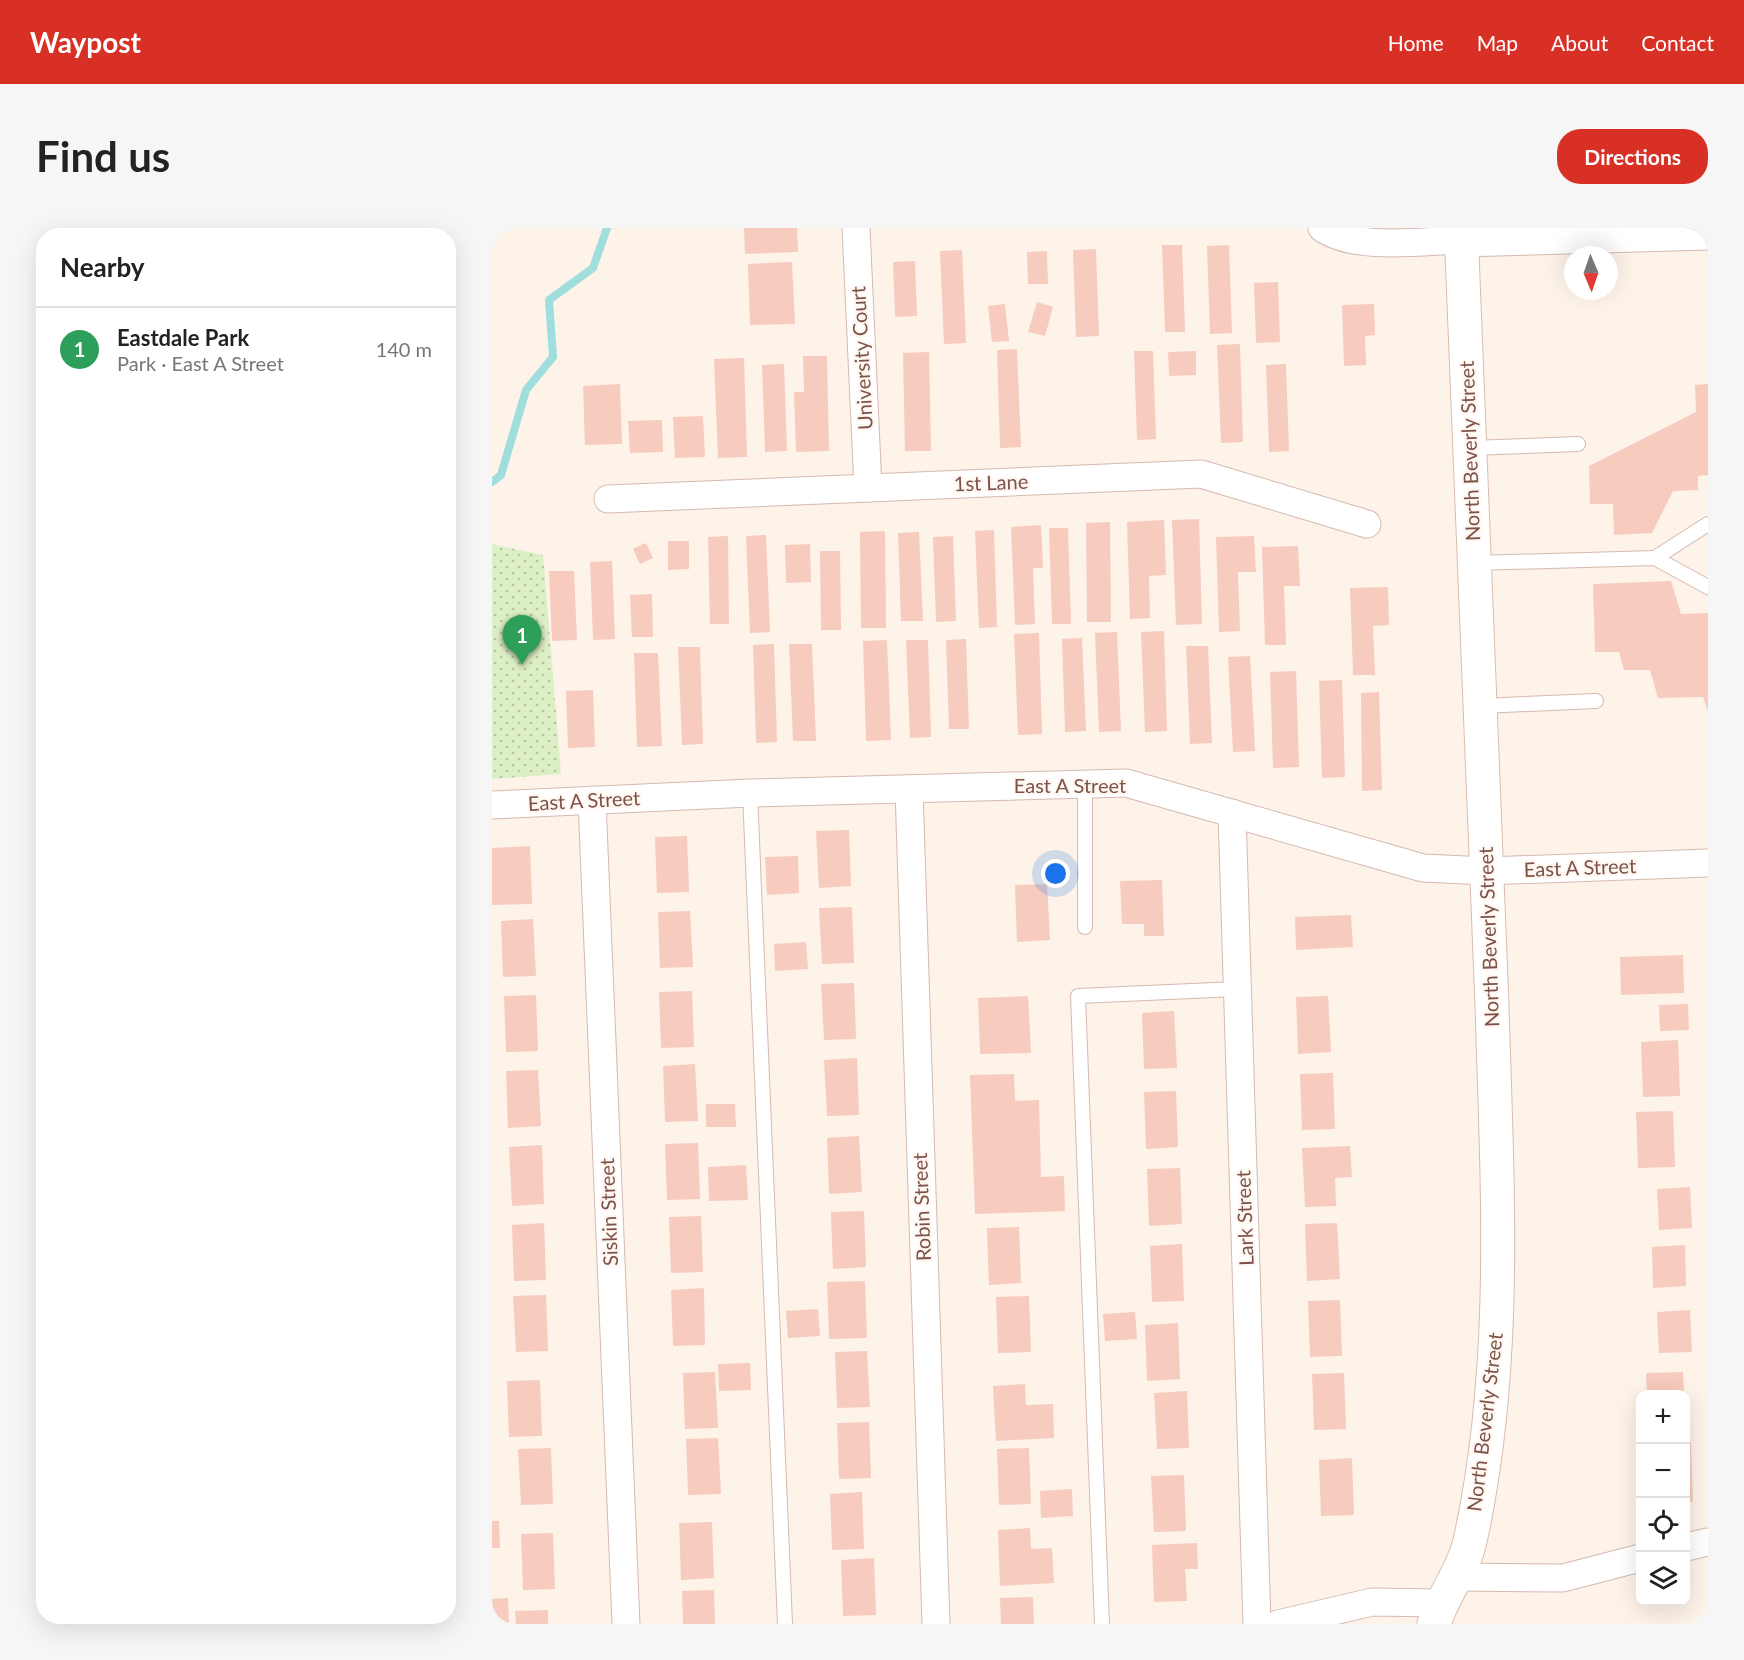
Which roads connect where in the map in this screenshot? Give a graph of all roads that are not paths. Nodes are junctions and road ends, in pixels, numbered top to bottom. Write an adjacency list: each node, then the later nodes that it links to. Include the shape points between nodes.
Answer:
1 (856, 228): 7 (street, University Court)
2 (1322, 228): 4 (street, via 1344,239 1390,242)
3 (1708, 233): 4 (main road)
4 (1461, 234): 6 (main road, North Beverly Street)
5 (1578, 444): 6 (lane)
6 (1470, 448): 12 (main road, North Beverly Street)
7 (868, 488): 8 (street, 1st Lane); 9 (street, 1st Lane, via 1201,474)
8 (608, 499)
9 (1367, 524)
10 (1708, 524): 11 (lane)
11 (1655, 558): 12 (lane); 13 (lane)
12 (1475, 563): 15 (main road, North Beverly Street)
13 (1708, 587)
14 (1596, 701): 15 (lane)
15 (1481, 706): 23 (main road, North Beverly Street)
16 (1086, 783): 17 (street, East A Street); 21 (street, East A Street, via 1126,783); 24 (lane)
17 (909, 789): 18 (street, East A Street); 32 (street, Robin Street)
18 (750, 793): 19 (street, East A Street); 31 (lane)
19 (592, 800): 20 (street, East A Street); 30 (street, Siskin Street)
20 (492, 805)
21 (1232, 813): 23 (street, East A Street, via 1424,868); 25 (street, Lark Street)
22 (1708, 863): 23 (street, East A Street)
23 (1488, 871): 29 (main road, North Beverly Street, via 1498,1319 1484,1464 1470,1544)
24 (1085, 927)
25 (1237, 989): 33 (lane, via 1078,996); 34 (street, Lark Street)
26 (1708, 1542): 27 (street)
27 (1690, 1546)
28 (1636, 1559): 29 (street)
29 (1444, 1602): 35 (street, via 1371,1602)
30 (626, 1624)
31 (785, 1624)
32 (936, 1624)
33 (1102, 1624)
34 (1257, 1624)
35 (1278, 1624)

